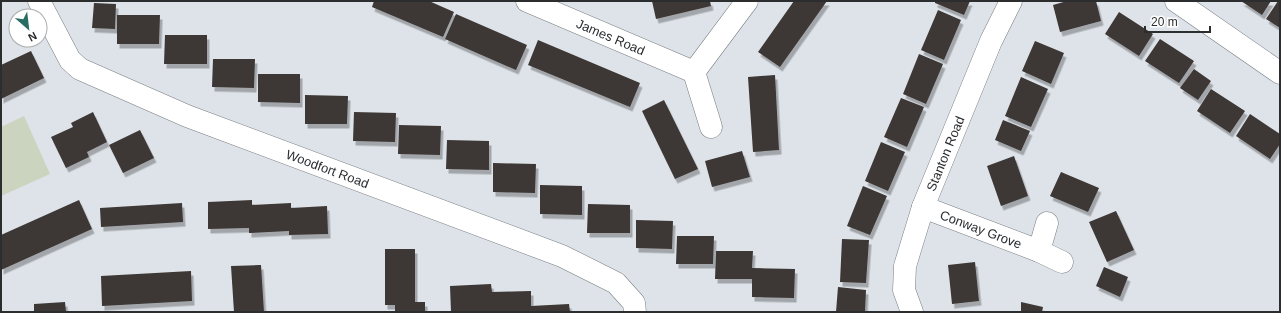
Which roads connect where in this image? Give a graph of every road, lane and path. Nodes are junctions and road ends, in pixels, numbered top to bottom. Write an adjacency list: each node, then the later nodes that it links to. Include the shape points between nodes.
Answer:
1 (40, 1): 13 (street, Woodfort Road, via 70,60 80,69 186,116 562,256 616,283 634,303)
2 (527, 1): 6 (street, James Road)
3 (747, 1): 6 (street)
4 (1011, 1): 9 (street, Stanton Road, via 991,41)
5 (1176, 1): 7 (street)
6 (694, 72): 8 (street)
7 (1280, 73)
8 (711, 127)
9 (924, 207): 11 (street, Conway Grove); 14 (street, Stanton Road, via 904,266 904,290)
10 (1047, 223): 11 (street, Conway Grove)
11 (1039, 251): 12 (street, Conway Grove)
12 (1062, 262)
13 (635, 312)
14 (912, 312)

